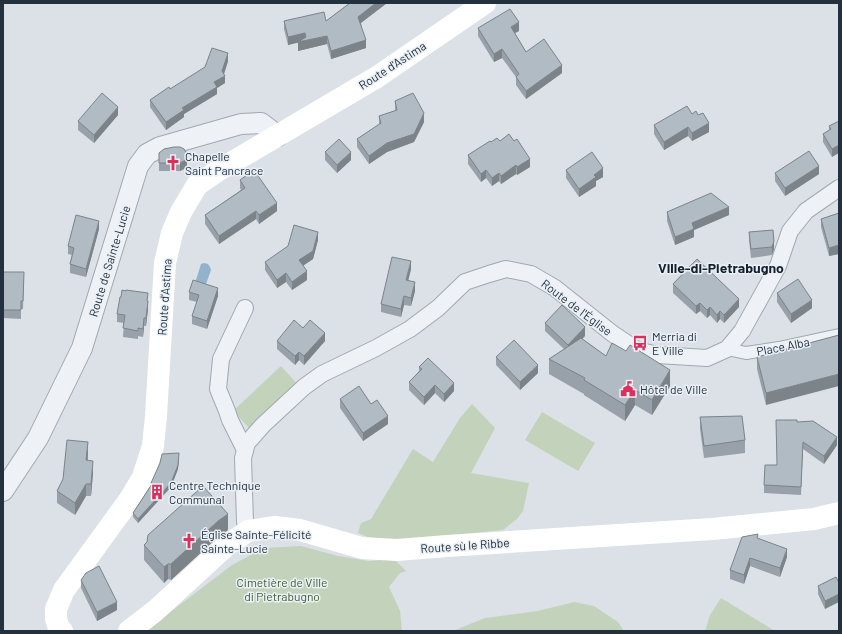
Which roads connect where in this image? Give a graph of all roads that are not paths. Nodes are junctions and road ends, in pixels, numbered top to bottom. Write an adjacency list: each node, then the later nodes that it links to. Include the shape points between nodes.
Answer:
1 (485, 3): 2 (main road, Route d'Astima, via 377,77)
2 (278, 136): 8 (street, Route de Sainte-Lucie, via 261,123 241,124 160,147 147,154 138,166 82,348 38,438); 11 (main road, Route d'Astima, via 197,185 181,212 172,233 165,263 153,446 143,477 130,499 64,590 56,609 56,619)
3 (839, 188): 6 (street, Route de l'Église, via 806,211 790,231 778,266 742,331)
4 (245, 308): 7 (street, via 221,359 218,389)
5 (839, 334): 6 (street, Place Alba, via 746,353)
6 (727, 349): 7 (street, Route de l'Église, via 707,358 657,355 637,350 555,288 531,274 506,269 465,282 438,308 410,329 322,374 263,425 247,443)
7 (245, 450): 10 (street, Route de l'Église, via 245,522)
8 (3, 491)
9 (839, 513): 10 (main road, Route sù le Ribbe, via 814,519 712,529 397,550 362,548 300,530 275,528)
10 (248, 531): 12 (main road, Route sù le Ribbe, via 226,546 155,611)
11 (62, 631)
12 (129, 631)

